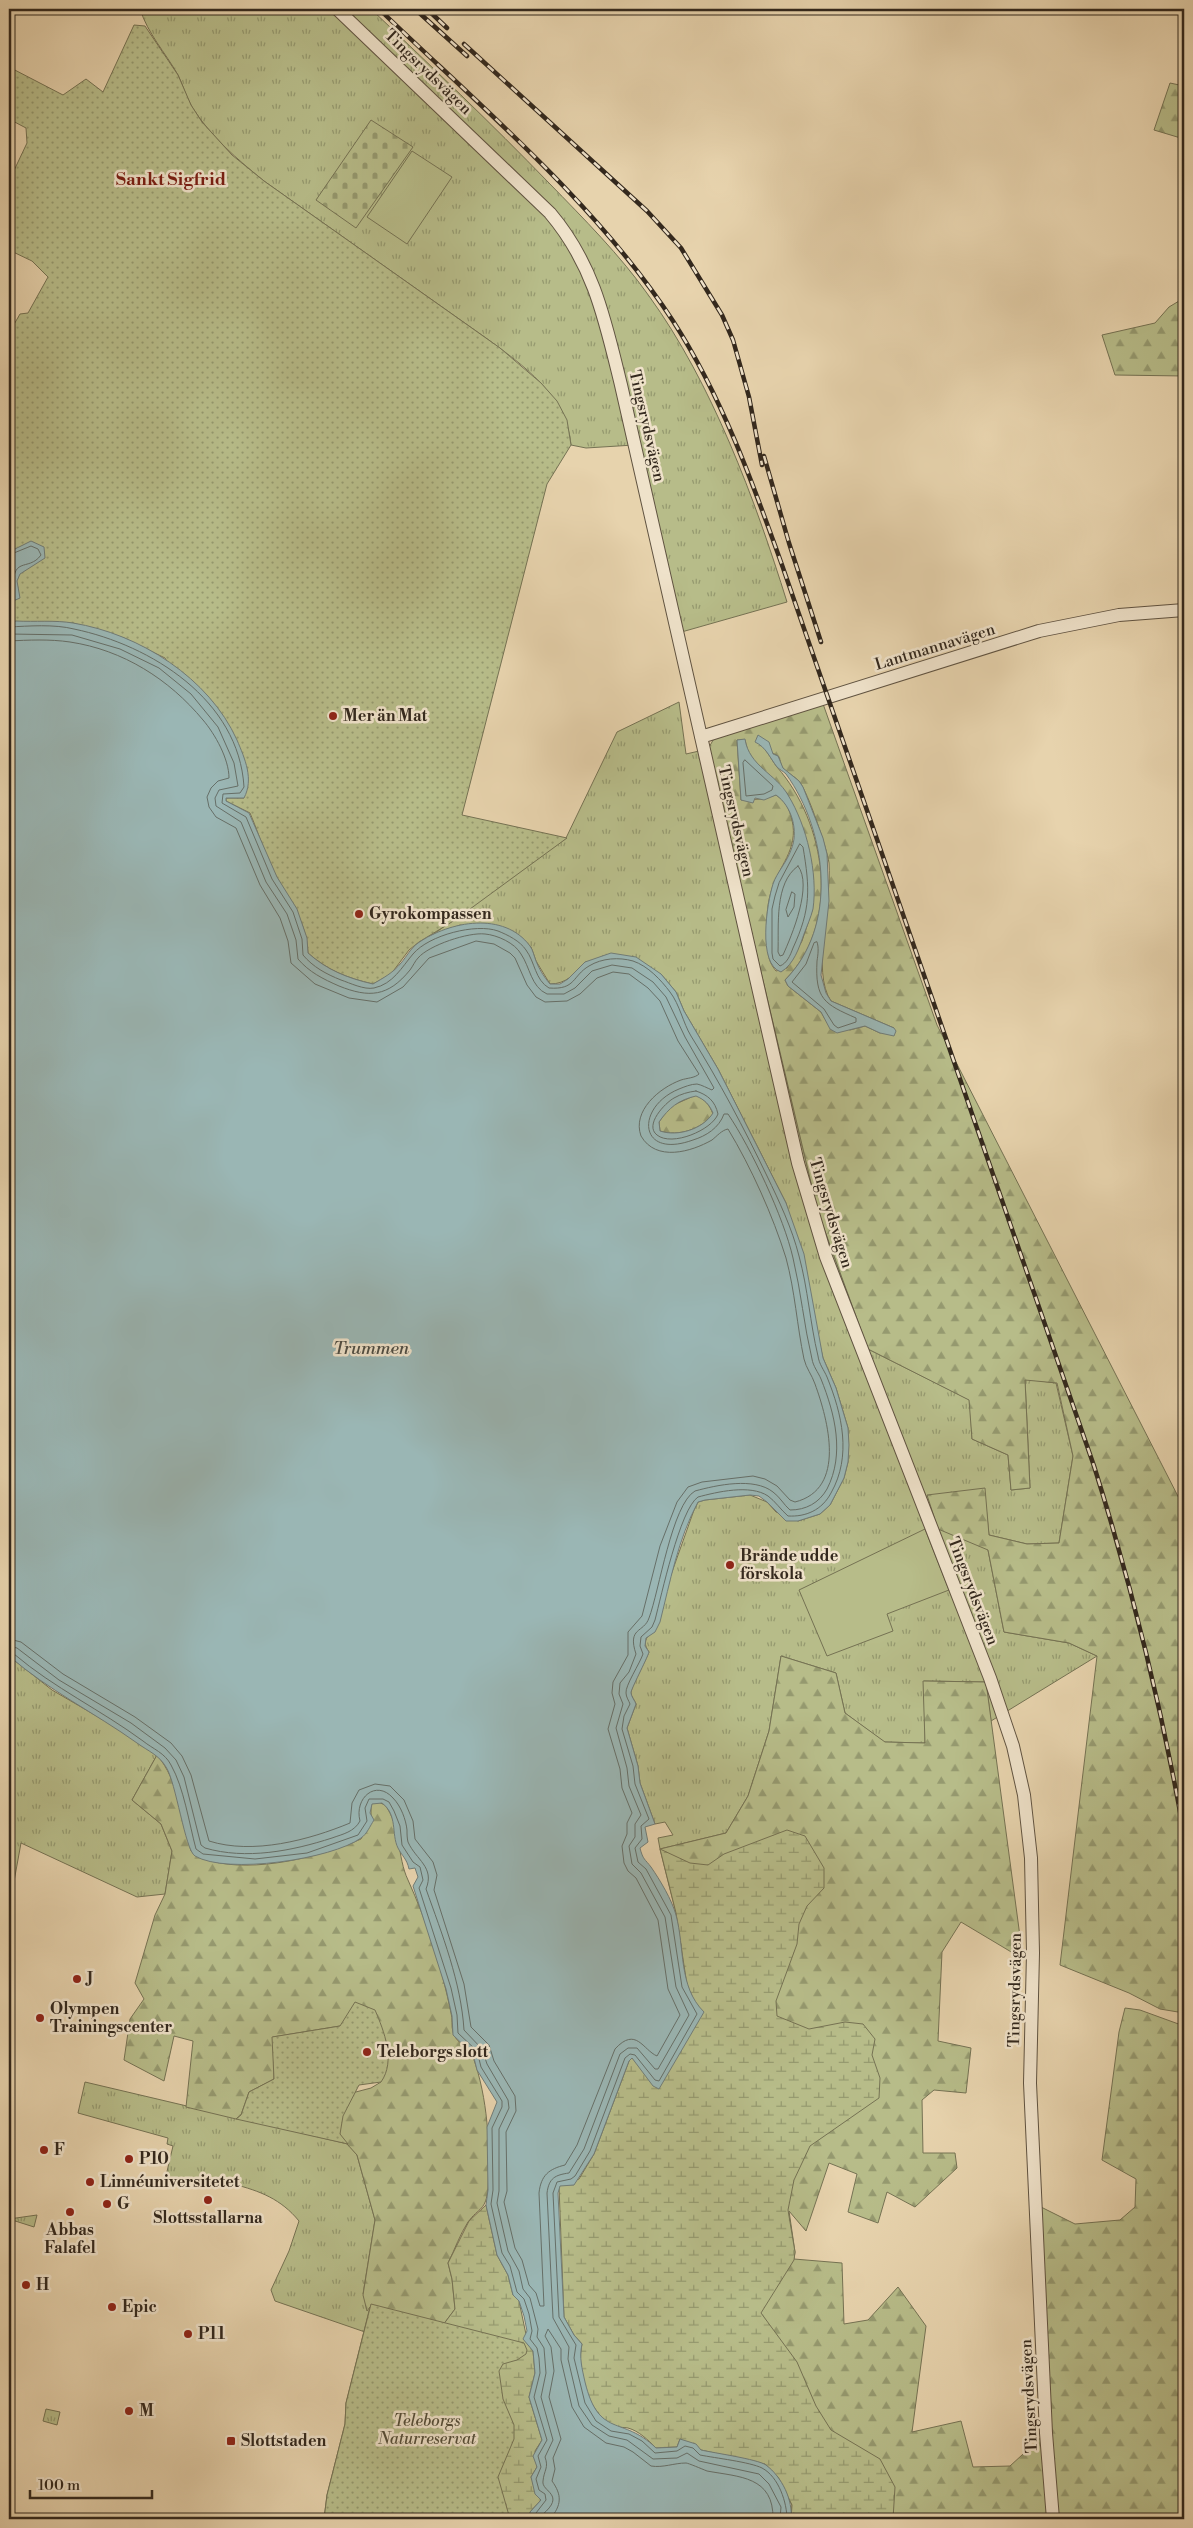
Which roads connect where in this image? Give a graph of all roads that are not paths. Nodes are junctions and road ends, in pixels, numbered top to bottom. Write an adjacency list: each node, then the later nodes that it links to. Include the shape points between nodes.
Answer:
1 (338, 9): 3 (street, Tingsrydsvägen, via 550,213 584,264 602,309 615,359)
2 (1184, 610): 3 (street, Lantmannavägen, via 1119,614 1039,631)
3 (701, 737): 4 (street, Tingsrydsvägen, via 791,1138 826,1257 1006,1721 1024,1795 1032,1894 1030,2083)
4 (1053, 2519)

